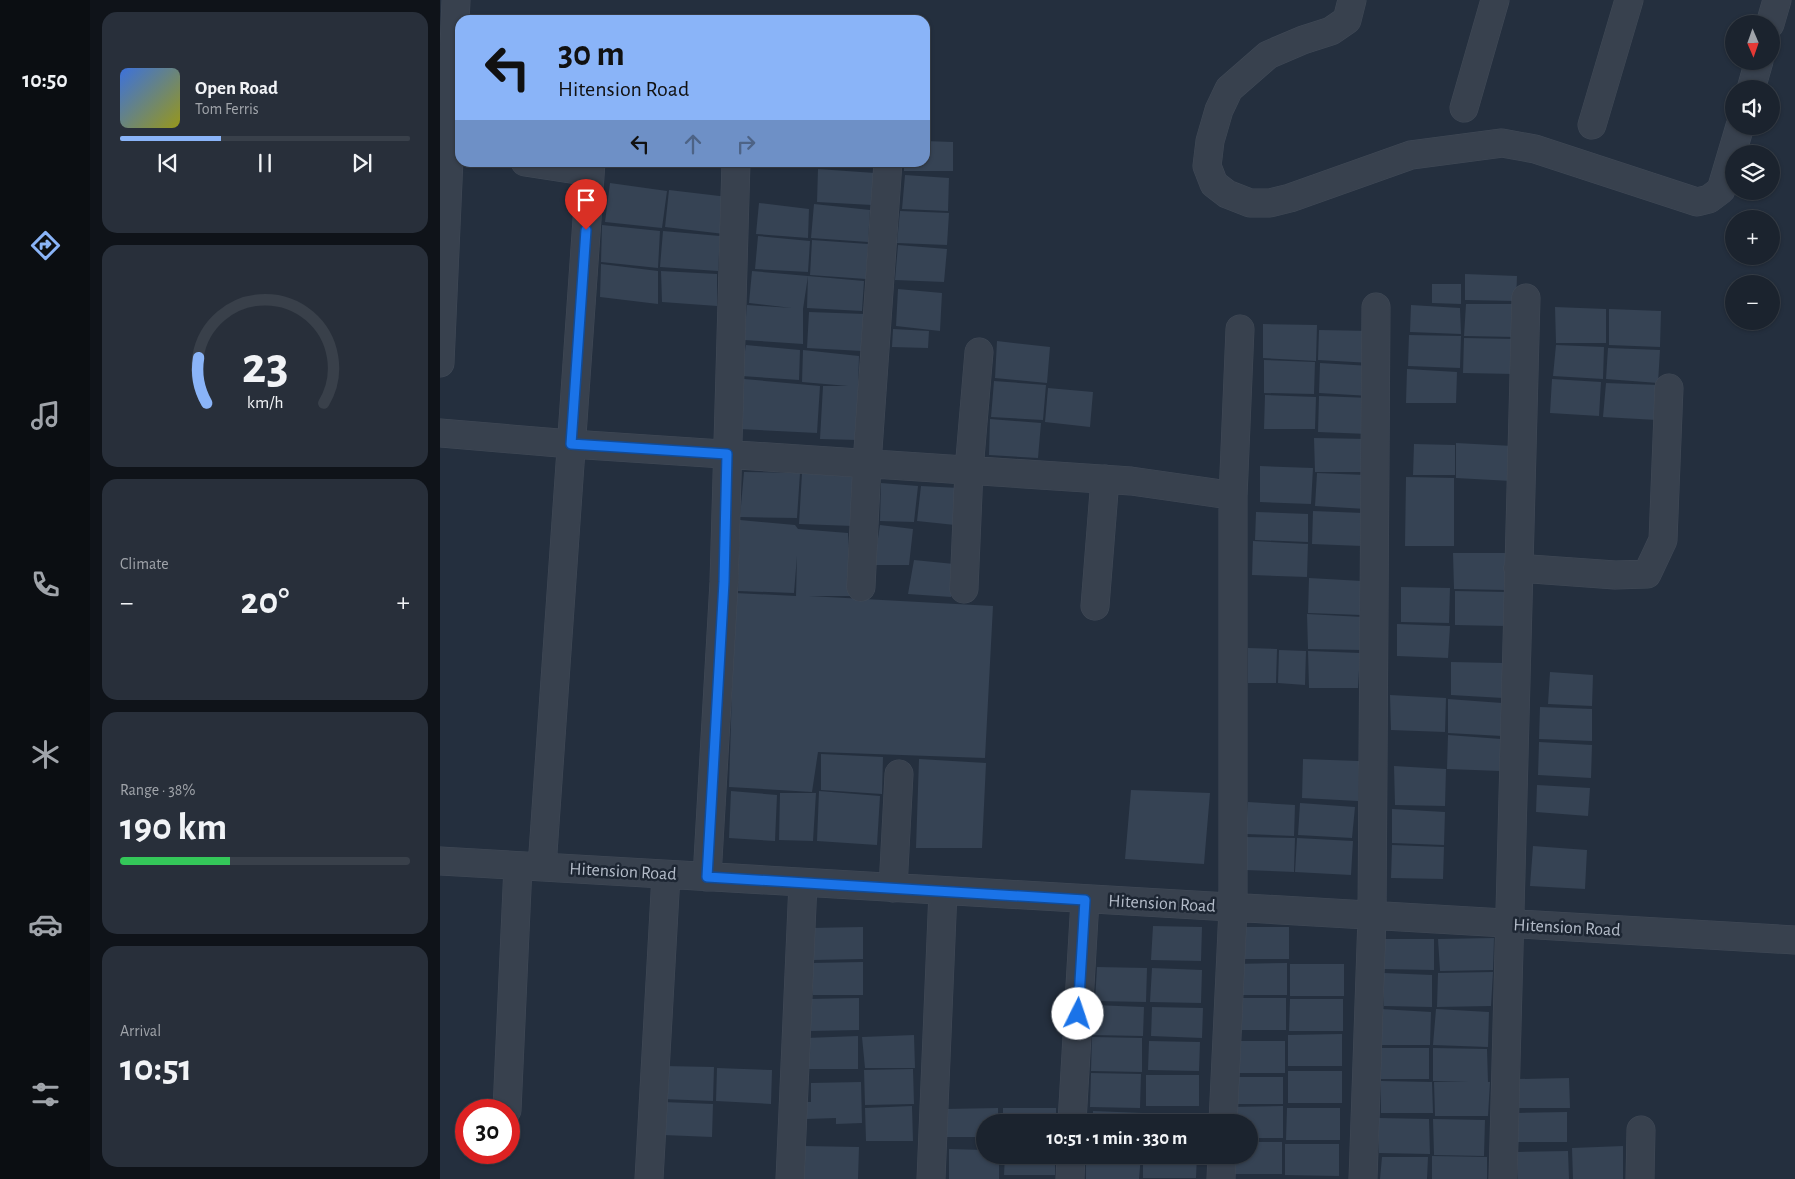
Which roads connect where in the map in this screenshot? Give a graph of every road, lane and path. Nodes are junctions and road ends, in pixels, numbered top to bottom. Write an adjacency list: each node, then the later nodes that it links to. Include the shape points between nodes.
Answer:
1 (456, 0): 6 (street)
2 (1352, 0): 11 (street, via 1347,20 1331,31 1268,55 1229,90 1219,110 1206,166 1214,184 1227,194 1250,202 1270,203 1412,155 1502,143 1535,149 1697,202 1709,199 1721,190)
3 (1495, 0): 9 (street)
4 (1629, 0): 10 (street)
5 (1777, 0): 7 (street)
6 (455, 15)
7 (1773, 15)
8 (455, 22): 12 (street)
9 (1464, 108)
10 (1592, 125)
11 (1737, 135)
12 (449, 152): 20 (street)
13 (590, 167): 23 (street)
14 (736, 167): 24 (street)
15 (888, 167): 25 (street)
16 (1526, 298): 29 (street)
17 (1376, 307): 43 (street)
18 (1240, 328): 28 (street)
19 (980, 352): 26 (street)
20 (440, 363)
21 (1669, 388): 29 (street, via 1663,540 1647,574)
22 (440, 433): 23 (street)
23 (571, 444): 24 (street); 35 (street)
24 (727, 454): 25 (street); 37 (street, via 724,582)
25 (867, 464): 26 (street); 30 (street)
26 (969, 470): 27 (street); 31 (street)
27 (1104, 479): 28 (street); 32 (street)
28 (1233, 498): 42 (street)
29 (1518, 568): 44 (street)
30 (861, 587)
31 (964, 590)
32 (1096, 606)
33 (899, 774): 39 (street)
34 (440, 862): 35 (street, Hitension Road)
35 (530, 867): 36 (street, Hitension Road); 46 (street)
36 (666, 875): 37 (street, Hitension Road); 52 (street)
37 (707, 877): 38 (street, Hitension Road)
38 (803, 883): 39 (street, Hitension Road); 53 (street)
39 (893, 888): 40 (street, Hitension Road)
40 (943, 891): 41 (street, Hitension Road); 54 (street)
41 (1085, 900): 42 (street, Hitension Road); 47 (street)
42 (1233, 909): 43 (street, Hitension Road); 48 (street)
43 (1372, 917): 44 (street, Hitension Road); 57 (street)
44 (1510, 925): 45 (street, Hitension Road); 58 (street)
45 (1795, 940)
46 (508, 1099)
47 (1072, 1114)
48 (1223, 1114)
49 (1641, 1130): 59 (street)
50 (1071, 1164): 55 (street)
51 (1222, 1164): 56 (street)
52 (649, 1179)
53 (790, 1179)
54 (931, 1179)
55 (1070, 1179)
56 (1221, 1179)
57 (1363, 1179)
58 (1503, 1179)
59 (1640, 1179)

